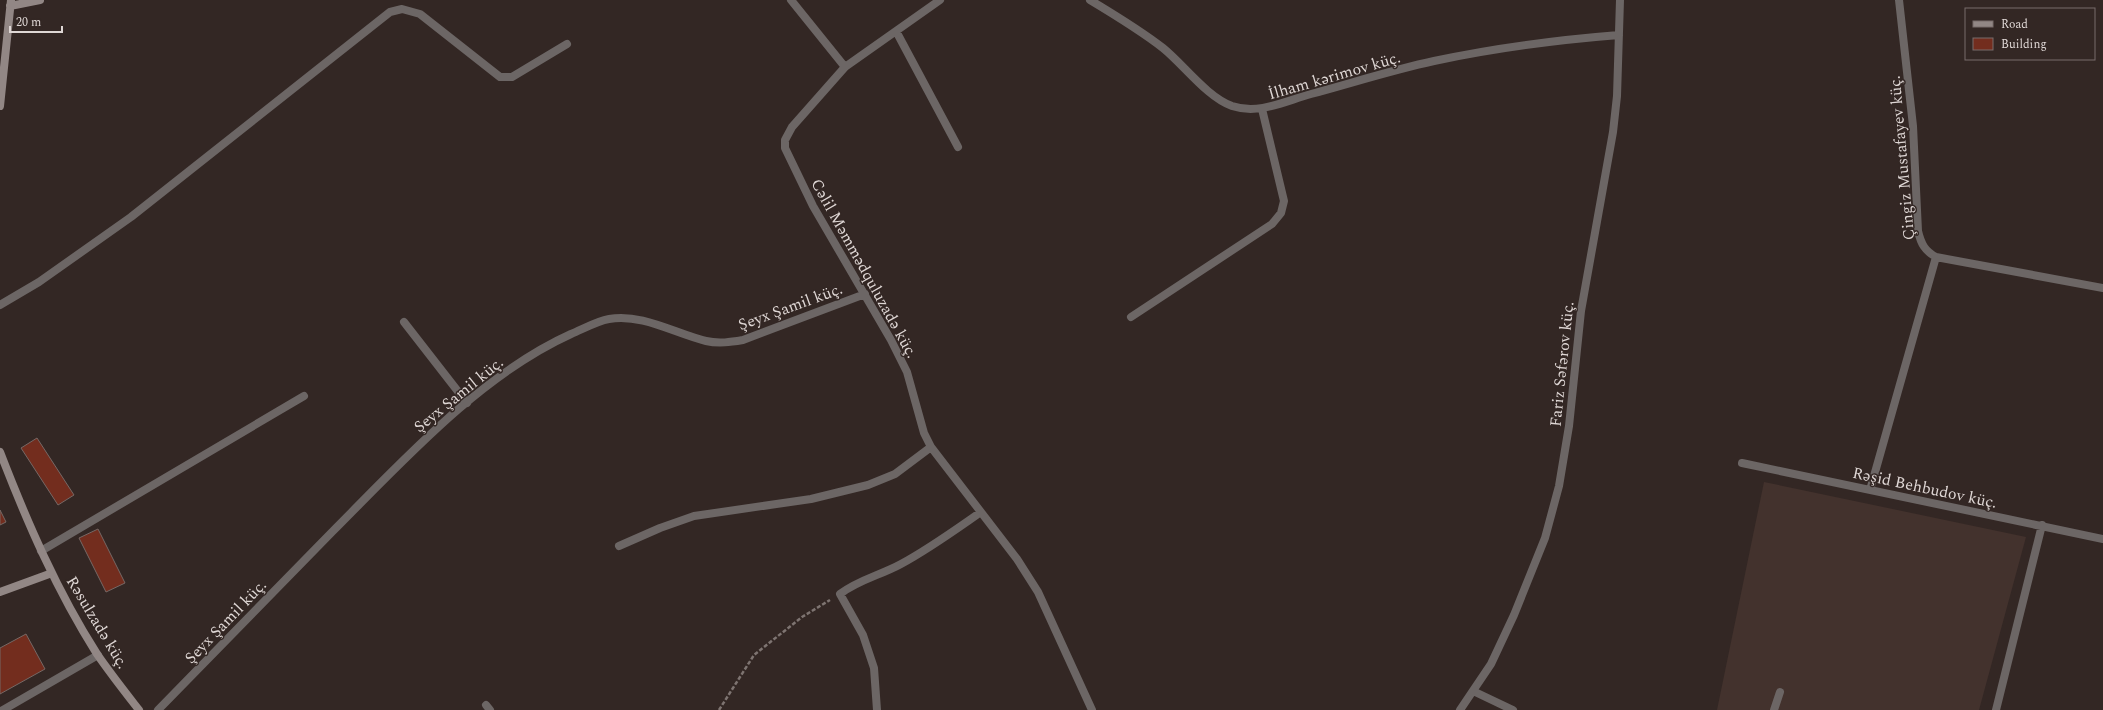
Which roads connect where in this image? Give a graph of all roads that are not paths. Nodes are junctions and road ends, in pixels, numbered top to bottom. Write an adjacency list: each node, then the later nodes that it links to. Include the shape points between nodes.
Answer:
1 (40, 0): 7 (main road)
2 (791, 0): 11 (street)
3 (940, 0): 8 (street)
4 (1090, 0): 13 (street, İlham kərimov küç., via 1163,48 1218,98 1232,106)
5 (1620, 0): 9 (street, Fariz Səfərov küç.)
6 (1899, 0): 15 (street, Çingiz Mustafayev küç., via 1913,126 1918,231 1927,252)
7 (11, 3): 12 (main road)
8 (896, 31): 11 (street); 14 (street)
9 (1619, 35): 13 (street, İlham kərimov küç., via 1532,43 1433,61); 35 (street, Fariz Səfərov küç., via 1613,132 1581,311 1569,426 1559,486 1545,538 1514,615 1491,664)
10 (567, 44): 18 (street, via 512,77 500,77 420,14 402,9 390,12 131,217 39,282)
11 (845, 67): 17 (street, Cəlil Məmmədquluzadə küç., via 792,127 785,140 785,148 813,206)
12 (0, 106)
13 (1262, 109): 19 (street, via 1284,201 1281,213 1272,224)
14 (958, 147)
15 (1936, 257): 16 (street); 26 (street)
16 (2103, 288)
17 (865, 294): 22 (street, Şeyx Şamil küç., via 743,340 724,343 707,341 640,321 608,319 531,354); 23 (street, Cəlil Məmmədquluzadə küç., via 907,372)
18 (0, 305)
19 (1131, 316)
20 (404, 322): 22 (street)
21 (304, 396): 31 (street)
22 (467, 403): 39 (street, Şeyx Şamil küç., via 420,443)
23 (930, 447): 27 (street, Cəlil Məmmədquluzadə küç.); 30 (street, via 895,474 868,485 810,499 694,516)
24 (0, 452): 31 (main road)
25 (1742, 463): 26 (street, Rəşid Behbudov küç.)
26 (1870, 490): 28 (street, Rəşid Behbudov küç.)
27 (981, 512): 40 (street, via 925,551 840,594 863,635 874,668); 41 (street, Cəlil Məmmədquluzadə küç., via 1017,559 1038,592)
28 (2042, 526): 29 (street, Rəşid Behbudov küç.); 45 (street)
29 (2103, 539)
30 (619, 546)
31 (41, 552): 32 (main road)
32 (52, 573): 33 (main road, Rəsulzadə küç.); 34 (main road, Rəsulzadə küç.)
33 (0, 592)
34 (98, 655): 37 (street); 38 (main road, Rəsulzadə küç.)
35 (1473, 691): 42 (street, Fariz Səfərov küç.); 43 (street)
36 (1780, 692): 44 (street)
37 (3, 710)
38 (139, 710)
39 (158, 710)
40 (877, 710)
41 (1092, 710)
42 (1460, 710)
43 (1513, 710)
44 (1774, 710)
45 (1996, 710)

